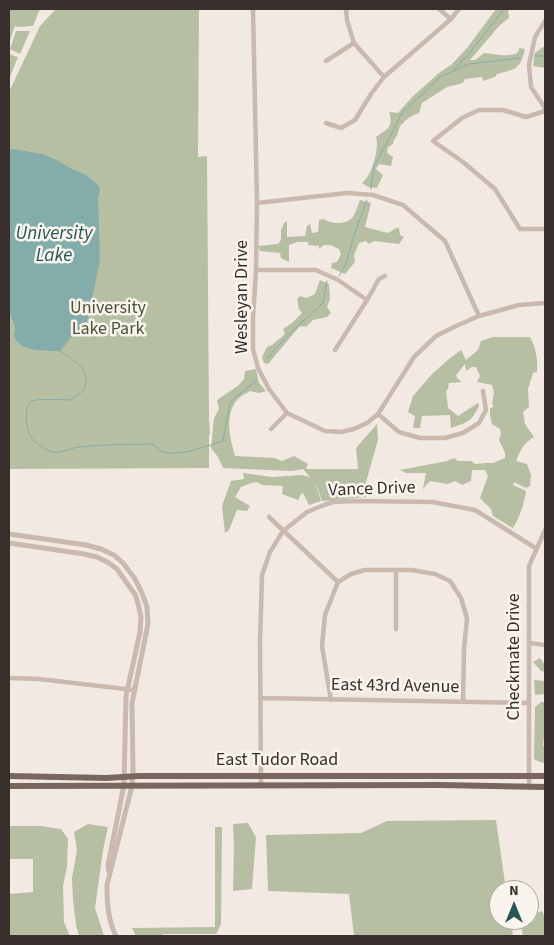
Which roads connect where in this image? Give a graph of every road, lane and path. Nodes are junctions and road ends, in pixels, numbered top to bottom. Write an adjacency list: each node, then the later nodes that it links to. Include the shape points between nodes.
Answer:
1 (253, 9): 12 (street, Wesleyan Drive)
2 (346, 9): 7 (street)
3 (439, 9): 5 (street)
4 (459, 9): 5 (street)
5 (451, 19): 9 (street)
6 (545, 21): 10 (street, via 535,37 529,65 531,87)
7 (354, 43): 8 (street); 9 (street)
8 (326, 61)
9 (384, 77): 11 (street, via 355,120 340,128)
10 (545, 110): 13 (street, via 526,117 502,110 479,110 462,118 433,142 495,189 520,229)
11 (326, 123)
12 (256, 203): 14 (street, Wesleyan Drive); 18 (street, via 347,192 373,195 403,205 445,241)
13 (545, 229)
14 (256, 270): 16 (street, via 316,270 338,280); 21 (street, Wesleyan Drive, via 253,349 269,389)
15 (385, 276): 16 (street, via 379,279)
16 (367, 300): 19 (street)
17 (545, 303): 18 (street, Wesleyan Drive, via 519,305)
18 (479, 316): 22 (street, Wesleyan Drive, via 436,336 414,357)
19 (335, 350)
20 (483, 391): 22 (street, via 486,410 479,423 463,433 445,438 420,438 399,432)
21 (287, 413): 22 (street, Wesleyan Drive, via 325,431 341,432 367,423); 23 (street)
22 (378, 414)
23 (271, 429)
24 (269, 517): 25 (street)
25 (283, 530): 29 (street, Vance Drive, via 307,512 333,502 432,502 475,510); 31 (street); 38 (street, Vance Drive, via 262,575)
26 (545, 530): 29 (street, Checkmate Drive)
27 (9, 534): 37 (street, via 86,545 114,555 124,564 142,593 148,616)
28 (9, 543): 36 (street, via 97,557 117,569 136,596 141,617)
29 (537, 549): 33 (street, Checkmate Drive, via 529,566)
30 (396, 570): 31 (street, via 365,570); 32 (street); 40 (street, via 435,574 450,581 461,598 467,618)
31 (338, 582): 39 (street, via 325,615 322,646)
32 (396, 629)
33 (529, 643): 34 (street); 41 (street, Checkmate Drive)
34 (545, 644)
35 (9, 678): 36 (street)
36 (127, 689): 37 (street); 47 (street)
37 (134, 690): 43 (street)
38 (260, 698): 39 (street, East 43rd Avenue); 44 (street, Vance Drive)
39 (331, 700): 40 (street, East 43rd Avenue)
40 (463, 702): 41 (street, East 43rd Avenue)
41 (529, 703): 45 (street, Checkmate Drive)
42 (9, 776): 47 (main road, East Tudor Road)
43 (133, 776): 44 (main road, East Tudor Road); 47 (main road, East Tudor Road); 49 (street)
44 (261, 776): 45 (main road, East Tudor Road); 50 (street, Vance Drive)
45 (529, 776): 46 (main road, East Tudor Road); 51 (street, Checkmate Drive)
46 (545, 776)
47 (124, 777): 49 (street)
48 (9, 786): 49 (main road, East Tudor Road)
49 (128, 786): 50 (main road, East Tudor Road); 53 (street, via 108,865 108,915)
50 (261, 786): 51 (main road, East Tudor Road)
51 (529, 787): 52 (main road, East Tudor Road)
52 (545, 787)
53 (116, 936)

